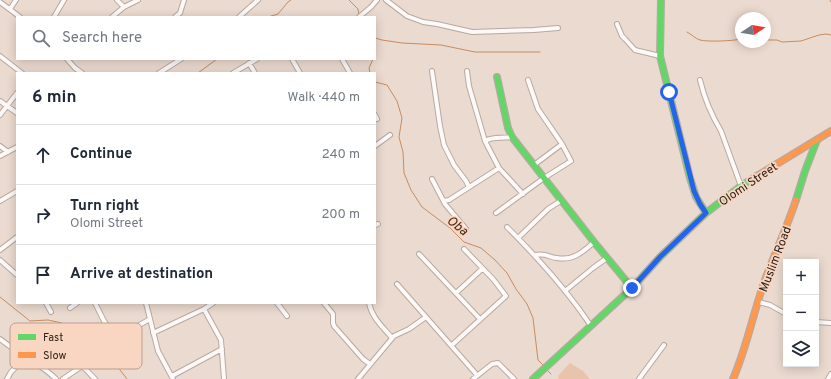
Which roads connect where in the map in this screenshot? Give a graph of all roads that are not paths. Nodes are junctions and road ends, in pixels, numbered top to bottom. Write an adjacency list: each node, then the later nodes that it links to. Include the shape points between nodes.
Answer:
1 (16, 0): 12 (street)
2 (63, 0): 14 (street)
3 (117, 0): 11 (street)
4 (138, 0): 11 (street)
5 (184, 0): 16 (street, via 180,13)
6 (258, 0): 17 (street)
7 (377, 0): 18 (street)
8 (386, 0): 20 (street, via 407,16 423,22 472,32)
9 (661, 0): 22 (street)
10 (0, 2): 12 (street)
11 (124, 7): 15 (street)
12 (10, 9): 13 (street)
13 (19, 16)
14 (55, 16)
15 (113, 16)
16 (176, 16)
17 (240, 16)
18 (360, 16)
19 (617, 24): 22 (street, via 622,36 635,50)
20 (558, 28)
21 (0, 56): 31 (street)
22 (660, 56): 69 (street, via 690,178 696,197)
23 (68, 60): 32 (street)
24 (179, 60): 33 (street)
25 (255, 60): 28 (street)
26 (293, 60): 36 (street)
27 (343, 60): 37 (street)
28 (248, 63): 34 (street); 35 (street)
29 (432, 71): 62 (street, via 444,145)
30 (467, 71): 50 (street, via 468,86)
31 (21, 72)
32 (81, 72)
33 (161, 72)
34 (234, 72)
35 (254, 72)
36 (299, 72)
37 (349, 72)
38 (497, 78): 48 (street)
39 (528, 80): 51 (street, via 538,109)
40 (700, 80): 61 (street)
41 (16, 94): 43 (street)
42 (0, 101): 43 (street)
43 (7, 106): 44 (street); 45 (street)
44 (16, 112)
45 (0, 115)
46 (831, 131): 49 (street, Olomi Street)
47 (390, 135): 52 (street)
48 (512, 138): 50 (street, via 492,138); 57 (street)
49 (817, 140): 61 (street, Olomi Street); 87 (street, Muslim Road)
50 (485, 141): 58 (street)
51 (562, 144): 57 (street); 59 (street, via 572,161)
52 (376, 145)
53 (0, 146): 55 (street)
54 (16, 148): 55 (street)
55 (8, 152): 56 (street)
56 (0, 156)
57 (534, 166): 59 (street)
58 (499, 168): 62 (street); 64 (street)
59 (544, 178): 64 (street); 65 (street)
60 (432, 179): 67 (street)
61 (741, 186): 69 (street, Olomi Street)
62 (469, 188): 67 (street)
63 (16, 192): 66 (street)
64 (522, 194): 68 (street)
65 (562, 200): 73 (street, via 548,209); 74 (street)
66 (0, 201)
67 (444, 201): 71 (street)
68 (496, 213)
69 (706, 213): 84 (street, Olomi Street)
70 (507, 227): 73 (street)
71 (466, 228)
72 (16, 238): 76 (street)
73 (518, 238): 78 (street)
74 (594, 242): 78 (street, via 581,253 571,257); 79 (street)
75 (464, 249): 81 (street)
76 (0, 250)
77 (419, 254): 86 (street)
78 (535, 255): 85 (street)
79 (607, 258): 84 (street); 85 (street)
80 (0, 260): 82 (street)
81 (482, 269): 86 (street); 103 (street, via 506,296)
82 (16, 274)
83 (397, 284): 101 (street)
84 (632, 288): 108 (street, Olomi Street)
85 (565, 291): 108 (street)
86 (456, 293): 103 (street)
87 (759, 302): 99 (street); 134 (street, Muslim Road, via 742,359)
88 (47, 304): 98 (street)
89 (76, 304): 96 (street)
90 (95, 304): 105 (street)
91 (146, 304): 102 (street)
92 (211, 304): 97 (street)
93 (278, 304): 100 (street)
94 (325, 304): 116 (street, via 334,314 334,326)
95 (369, 304): 110 (street, via 375,318)
96 (70, 308)
97 (204, 309): 109 (street); 115 (street, via 221,340)
98 (51, 312)
99 (783, 312)
100 (287, 316)
101 (426, 317): 110 (street); 112 (street)
102 (150, 319): 107 (street); 109 (street)
103 (480, 319): 112 (street)
104 (819, 322): 106 (street)
105 (105, 323)
106 (831, 323)
107 (142, 324)
108 (591, 326): 132 (street, Olomi Street)
109 (153, 333): 123 (street, via 160,356)
110 (392, 338): 116 (street)
111 (0, 339): 114 (street)
112 (452, 345): 122 (street)
113 (664, 345): 133 (street)
114 (10, 346)
115 (222, 349): 123 (street); 128 (street)
116 (370, 364): 129 (street)
117 (14, 369): 124 (street)
118 (45, 369): 125 (street)
119 (78, 369): 126 (street)
120 (86, 369): 127 (street)
121 (831, 374): 135 (street)
122 (477, 375): 130 (street); 131 (street, via 492,364 498,363)
123 (172, 377)
124 (7, 379)
125 (56, 379)
126 (63, 379)
127 (95, 379)
128 (224, 379)
129 (358, 379)
130 (473, 379)
131 (514, 379)
132 (533, 379)
133 (639, 379)
134 (733, 379)
135 (828, 379)

